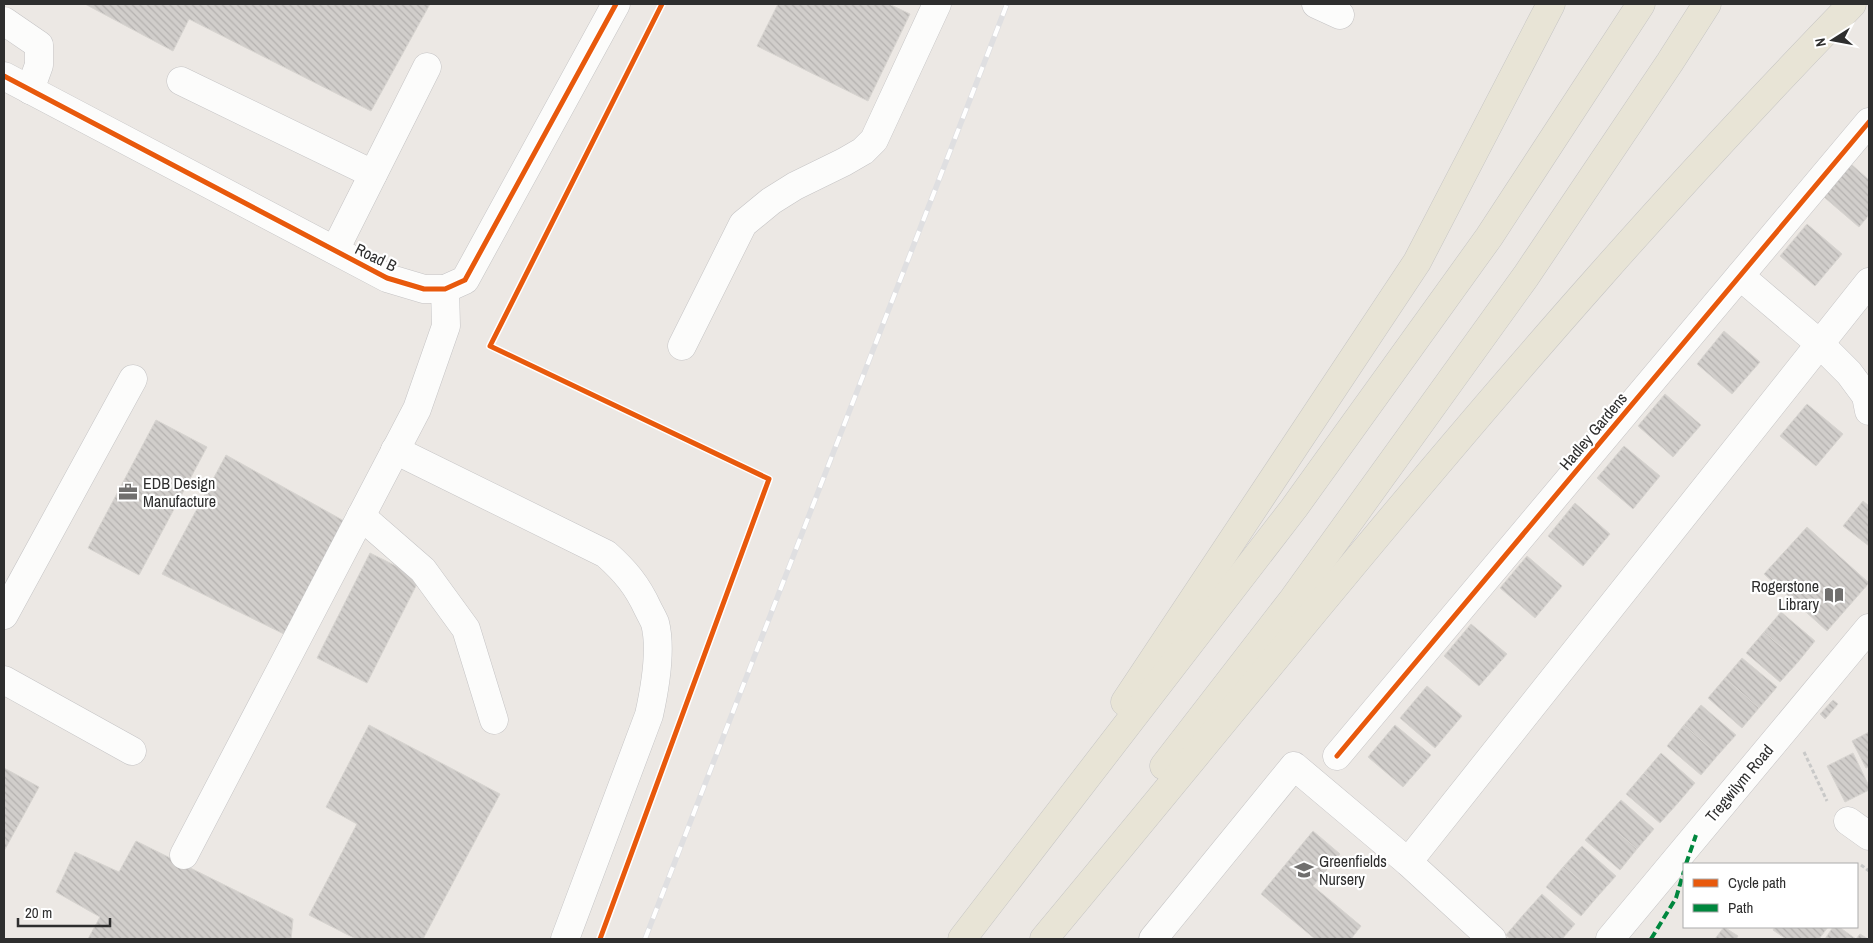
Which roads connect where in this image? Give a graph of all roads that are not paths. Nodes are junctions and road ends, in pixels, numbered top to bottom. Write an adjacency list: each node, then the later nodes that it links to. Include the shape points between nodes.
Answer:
1 (616, 4): 17 (street, via 465,280)
2 (937, 4): 19 (street, via 874,140 863,151 771,201 743,224)
3 (1551, 4): 32 (main road, via 1417,262)
4 (1641, 4): 32 (main road, via 1489,237 1294,508)
5 (1707, 4): 35 (main road, via 1526,276 1294,598)
6 (1852, 4): 36 (main road, via 1592,284 1439,462)
7 (4, 21): 11 (street, via 39,46 39,65)
8 (427, 66): 13 (street)
9 (4, 76): 11 (street, Road B)
10 (181, 81): 13 (street)
11 (30, 90): 14 (street, Road B)
12 (1869, 122): 15 (street, Hadley Gardens)
13 (373, 174): 14 (street)
14 (335, 250): 17 (street, Road B, via 387,278 424,289)
15 (1740, 276): 18 (street); 29 (street, Hadley Gardens)
16 (1869, 282): 18 (street, via 1851,322)
17 (445, 289): 22 (street, via 446,326 417,409)
18 (1820, 344): 21 (street, via 1866,396); 31 (street)
19 (682, 346)
20 (133, 380): 24 (street)
21 (1869, 412)
22 (395, 450): 23 (street); 33 (street, via 606,554 626,571 654,623 656,685 649,715)
23 (361, 516): 27 (street, via 423,570 466,628); 30 (street)
24 (4, 615)
25 (1869, 628): 39 (street, Tregwilym Road)
26 (4, 680): 28 (street)
27 (494, 720)
28 (132, 751)
29 (1336, 756)
30 (184, 855)
31 (1408, 862): 37 (street, via 1294,766); 38 (street)
32 (1002, 886): 34 (main road)
33 (565, 939)
34 (962, 939)
35 (1030, 939)
36 (1044, 939)
37 (1153, 939)
38 (1492, 939)
39 (1610, 939)

